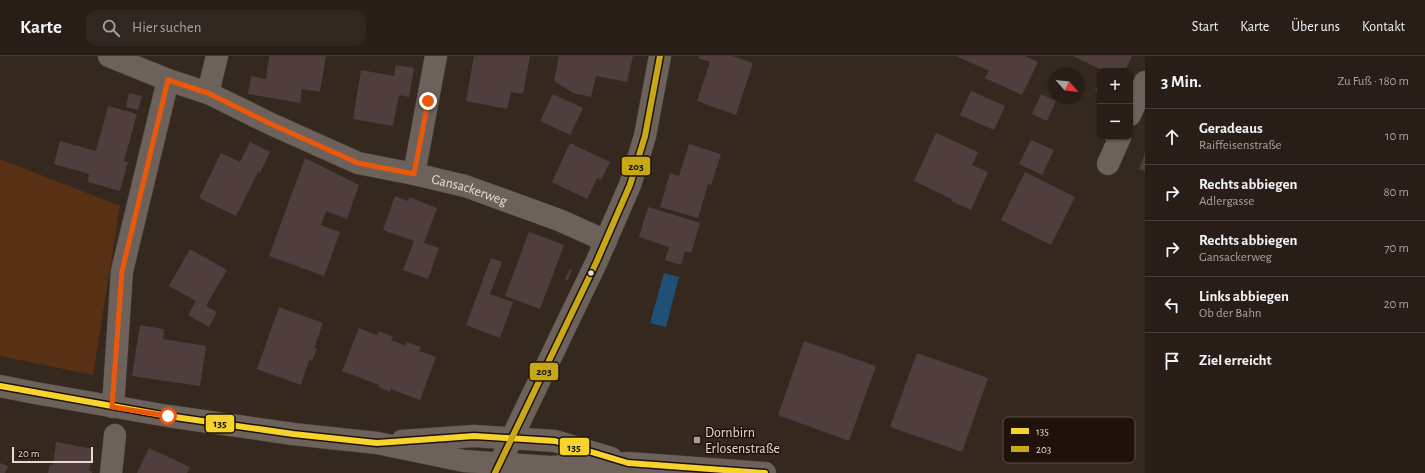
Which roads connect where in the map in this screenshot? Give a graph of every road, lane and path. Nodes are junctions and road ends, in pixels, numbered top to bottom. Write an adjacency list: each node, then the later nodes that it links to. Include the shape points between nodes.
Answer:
1 (110, 56): 5 (street, Gansackerweg)
2 (217, 56): 7 (street)
3 (436, 56): 11 (street)
4 (660, 56): 12 (street, via 645,136 630,185)
5 (168, 80): 7 (street, Gansackerweg); 14 (street, via 122,271)
6 (1145, 82): 8 (street)
7 (208, 93): 11 (street, Gansackerweg, via 358,163)
8 (1133, 108)
9 (1119, 140): 10 (street)
10 (1108, 164)
11 (414, 174): 12 (street, Gansackerweg, via 465,186 559,220)
12 (606, 241): 16 (street)
13 (0, 386): 14 (street)
14 (112, 407): 17 (street, via 251,428)
15 (115, 435): 20 (street)
16 (511, 438): 17 (street, via 474,436); 18 (street, via 555,441); 19 (street)
17 (377, 443): 19 (street)
18 (628, 463): 19 (street); 21 (street)
19 (497, 468)
20 (111, 473)
21 (765, 473)

